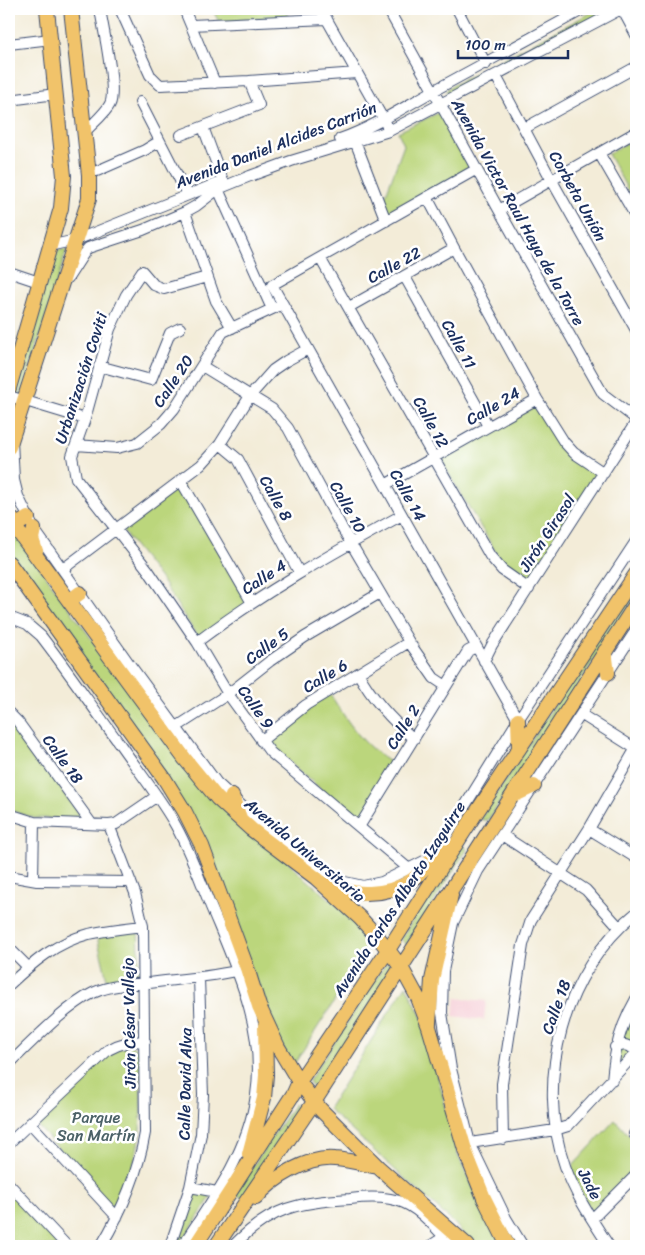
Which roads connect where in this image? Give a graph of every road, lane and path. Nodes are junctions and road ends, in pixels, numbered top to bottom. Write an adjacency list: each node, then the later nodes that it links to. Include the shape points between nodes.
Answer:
1 (48, 9): 14 (main road)
2 (71, 9): 32 (main road)
3 (100, 9): 32 (street, via 111,100 109,107)
4 (120, 9): 21 (street, via 150,75 160,85)
5 (184, 9): 12 (street)
6 (321, 9): 11 (street)
7 (388, 9): 22 (street, Avenida Victor Raul Haya de la Torre)
8 (458, 9): 16 (street)
9 (584, 9): 16 (street, Avenida Daniel Alcides Carrión)
10 (622, 9): 13 (street); 19 (street, Avenida Daniel Alcides Carrión)
11 (327, 19): 12 (street); 18 (street)
12 (191, 25): 21 (street)
13 (636, 35)
14 (50, 39): 15 (street); 23 (main road)
15 (9, 44)
16 (486, 64): 22 (street, Avenida Daniel Alcides Carrión)
17 (636, 67): 29 (street)
18 (356, 73): 20 (street); 27 (street)
19 (496, 76): 26 (street, Avenida Daniel Alcides Carrión); 29 (street, Corbeta Unión)
20 (249, 81): 21 (street); 28 (street, via 259,105)
21 (215, 83)
22 (434, 90): 26 (street, Avenida Victor Raul Haya de la Torre); 27 (street, Avenida Daniel Alcides Carrión)
23 (56, 94): 24 (street); 48 (main road, via 64,192)
24 (9, 100)
25 (140, 102): 34 (street)
26 (442, 105): 30 (street, Avenida Daniel Alcides Carrión); 37 (street, Avenida Victor Raul Haya de la Torre)
27 (384, 120): 30 (street); 40 (street, Avenida Daniel Alcides Carrión)
28 (203, 127): 33 (street); 40 (street)
29 (525, 128): 39 (street, Corbeta Unión)
30 (389, 131): 35 (street, Avenida Daniel Alcides Carrión)
31 (636, 132): 36 (street)
32 (84, 133): 47 (main road, via 88,199)
33 (181, 135)
34 (160, 141): 38 (street); 41 (street)
35 (355, 141): 40 (street, Avenida Daniel Alcides Carrión); 46 (street)
36 (600, 153): 39 (street); 45 (street)
37 (477, 169): 42 (street); 43 (street, Avenida Victor Raul Haya de la Torre)
38 (97, 171)
39 (552, 180): 43 (street); 61 (street, Corbeta Unión)
40 (221, 185): 41 (street, Avenida Daniel Alcides Carrión); 44 (street, Avenida Daniel Alcides Carrión); 58 (street)
41 (187, 194): 47 (street, Avenida Daniel Alcides Carrión)
42 (427, 197): 46 (street); 49 (street)
43 (499, 210): 72 (street, Avenida Victor Raul Haya de la Torre, via 603,394)
44 (185, 212): 52 (street); 55 (street, Avenida Daniel Alcides Carrión, via 88,248)
45 (636, 217)
46 (386, 220): 50 (street)
47 (76, 240): 48 (street, Avenida Daniel Alcides Carrión); 55 (main road)
48 (50, 246): 54 (main road)
49 (454, 248): 53 (street, Calle 22); 68 (street)
50 (320, 258): 56 (street, Calle 14, via 272,285); 57 (street, Calle 12)
51 (9, 272): 54 (street)
52 (207, 277): 60 (street); 63 (street, Urbanización Coviti, via 164,288 154,285 142,271 110,328)
53 (404, 277): 57 (street, Calle 22); 73 (street, Calle 11)
54 (39, 282): 65 (main road)
55 (59, 291): 69 (main road)
56 (283, 304): 58 (street, Calle 20); 62 (street, Calle 14)
57 (349, 306): 77 (street, Calle 12)
58 (272, 309): 60 (street, Calle 20)
59 (180, 328): 63 (street, via 170,333 151,380)
60 (232, 328): 64 (street, Calle 20, via 223,332)
61 (636, 330)
62 (308, 349): 67 (street, via 273,370); 80 (street, Calle 14)
63 (98, 366): 71 (street, Urbanización Coviti)
64 (202, 366): 67 (street, Calle 10); 76 (street, Calle 20, via 174,410 137,443 117,448)
65 (9, 388)
66 (9, 396): 69 (street)
67 (250, 396): 75 (street); 87 (street, Calle 10, via 272,409 288,428)
68 (537, 399): 73 (street, Calle 24); 78 (street, via 564,442)
69 (24, 402): 70 (main road); 71 (street)
70 (13, 417): 74 (main road)
71 (85, 419): 76 (street, Urbanización Coviti)
72 (636, 421): 78 (street, Jirón Girasol)
73 (488, 426): 77 (street, Calle 24)
74 (10, 442): 84 (street, Avenida Universitaria, via 18,496)
75 (220, 444): 79 (street); 91 (street, Calle 8, via 238,459)
76 (76, 445): 85 (street, Urbanización Coviti, via 72,456 76,478)
77 (433, 457): 80 (street, Calle 24); 94 (street, Calle 12, via 490,556 502,570)
78 (604, 473): 94 (street, Jirón Girasol)
79 (181, 481): 85 (street); 97 (street)
80 (385, 485): 82 (street, Calle 14)
81 (9, 512): 83 (main road, Avenida Universitaria)
82 (402, 516): 87 (street); 103 (street, Calle 14)
83 (12, 523): 84 (main road); 89 (main road, Avenida Universitaria)
84 (31, 523): 89 (main road, via 32,539); 90 (street, Avenida Universitaria)
85 (117, 529): 90 (street); 101 (street, Calle 9)
86 (636, 541): 112 (street, Avenida Carlos Alberto Izaguirre)
87 (351, 543): 91 (street, Calle 4); 95 (street, Calle 10)
88 (9, 563): 93 (main road)
89 (41, 563): 96 (main road, Avenida Universitaria)
90 (63, 569): 96 (street, Avenida Universitaria)
91 (299, 572): 97 (street, Calle 4)
92 (636, 574): 117 (main road, Avenida Carlos Alberto Izaguirre)
93 (15, 579): 151 (main road, via 164,778 185,812 209,862)
94 (529, 589): 105 (street, Jirón Girasol)
95 (380, 593): 102 (street, Calle 10); 109 (street, Calle 5, via 277,656)
96 (74, 597): 113 (street, Avenida Universitaria); 124 (main road, Avenida Universitaria, via 185,759)
97 (252, 602): 101 (street, Calle 4)
98 (636, 604): 104 (main road)
99 (9, 617): 119 (street, via 27,624 41,636)
100 (636, 630): 107 (street)
101 (197, 642): 109 (street, Calle 9)
102 (408, 642): 106 (street, Calle 6); 108 (street, Calle 10, via 434,678)
103 (476, 646): 105 (street, Calle 14); 108 (street, Calle 2, via 468,651)
104 (606, 651): 107 (main road); 121 (main road)
105 (484, 661): 112 (street, Calle 14)
106 (358, 673): 114 (street, via 382,709); 115 (street, Calle 6, via 306,705)
107 (608, 673): 111 (street)
108 (446, 686): 114 (street, Calle 2)
109 (228, 694): 113 (street, Calle 5); 115 (street, Calle 9)
110 (9, 712): 126 (street, Calle 18)
111 (582, 715): 116 (street); 118 (street)
112 (518, 720): 117 (main road); 133 (street, Avenida Carlos Alberto Izaguirre)
113 (175, 728): 120 (street, Avenida Universitaria, via 217,782)
114 (414, 739): 128 (street, Calle 2)
115 (261, 741): 128 (street, Calle 9)
116 (636, 749): 129 (street)
117 (519, 750): 123 (main road, Avenida Carlos Alberto Izaguirre)
118 (534, 786): 121 (main road); 130 (street)
119 (157, 796): 127 (street, via 116,824); 151 (street, via 173,821)
120 (232, 796): 124 (main road); 136 (street, Avenida Universitaria)
121 (512, 796): 130 (main road)
122 (9, 814): 125 (street)
123 (474, 816): 130 (main road, via 482,826); 131 (main road, Avenida Carlos Alberto Izaguirre)
124 (241, 821): 136 (main road, Avenida Universitaria, via 277,850)
125 (34, 822): 126 (street); 139 (street)
126 (91, 823): 127 (street)
127 (109, 825): 141 (street, Jirón César Vallejo)
128 (358, 826): 135 (street, Calle 9)
129 (589, 829): 134 (street); 137 (street)
130 (497, 830): 132 (main road); 137 (street); 146 (street)
131 (457, 841): 132 (main road, via 466,839); 133 (main road); 140 (main road, Avenida Carlos Alberto Izaguirre)
132 (476, 850): 142 (main road)
133 (434, 856): 135 (street, Avenida Carlos Alberto Izaguirre); 136 (main road, via 412,880 382,892 356,893 336,889); 140 (main road)
134 (636, 857)
135 (406, 870): 136 (street, Avenida Universitaria, via 382,882 362,886)
136 (314, 872): 148 (main road, Avenida Universitaria)
137 (561, 874): 145 (street, via 586,890); 169 (street, via 531,920 523,945 502,1084)
138 (9, 876): 139 (street)
139 (33, 880): 141 (street)
140 (432, 881): 148 (main road, Avenida Carlos Alberto Izaguirre)
141 (131, 882): 144 (street, Jirón César Vallejo)
142 (454, 883): 146 (main road); 150 (main road)
143 (636, 913): 145 (street, Calle 18)
144 (143, 926): 149 (street, via 74,939); 153 (street, Jirón César Vallejo)
145 (619, 927): 168 (street, Calle 18, via 581,979 567,1012 556,1051)
146 (445, 943): 157 (main road, via 432,980); 163 (street, Avenida Universitaria, via 442,1013)
147 (9, 948): 149 (street)
148 (388, 950): 150 (main road, Avenida Universitaria); 165 (main road, Avenida Carlos Alberto Izaguirre)
149 (28, 967): 154 (street)
150 (401, 967): 157 (main road, Avenida Universitaria); 166 (main road)
151 (242, 969): 152 (street); 156 (main road); 177 (street, via 256,1035 257,1094 242,1146)
152 (199, 978): 153 (street); 176 (street, Calle David Alva, via 201,1134)
153 (144, 983): 158 (street, Jirón César Vallejo); 162 (street, via 107,988 84,999)
154 (9, 985)
155 (636, 999): 159 (street)
156 (265, 1022): 165 (main road); 173 (main road, via 264,1098)
157 (429, 1027): 163 (main road, Avenida Universitaria)
158 (145, 1041): 167 (street, via 130,1041 108,1050); 180 (street, Jirón César Vallejo, via 145,1133 138,1163)
159 (616, 1047): 160 (street, via 624,1045); 164 (street)
160 (636, 1049)
161 (636, 1053): 164 (street)
162 (9, 1064)
163 (447, 1071): 171 (street, Avenida Universitaria); 194 (main road, Avenida Universitaria, via 466,1153)
164 (612, 1080): 168 (street, via 573,1122)
165 (299, 1082): 166 (main road); 173 (main road, Avenida Carlos Alberto Izaguirre)
166 (314, 1102): 172 (main road); 182 (main road)
167 (30, 1123): 170 (street); 180 (street)
168 (555, 1130): 169 (street); 181 (street, Jade, via 570,1181)
169 (503, 1139): 171 (street)
170 (9, 1143)
171 (470, 1143): 195 (street, Avenida Universitaria)
172 (378, 1167): 178 (main road); 182 (main road, via 334,1158 313,1160 262,1191)
173 (244, 1170): 179 (main road, Avenida Carlos Alberto Izaguirre)
174 (636, 1175): 181 (street)
175 (9, 1184): 185 (street)
176 (190, 1186): 177 (street); 187 (street, Calle David Alva)
177 (217, 1192): 188 (street)
178 (407, 1198): 183 (street); 190 (street, via 359,1198 292,1206 250,1229); 193 (main road)
179 (215, 1215): 182 (main road, via 222,1226); 184 (main road, Avenida Carlos Alberto Izaguirre)
180 (117, 1217): 186 (street, Jirón César Vallejo)
181 (592, 1219): 196 (street, Jade)
182 (231, 1224): 189 (main road)
183 (444, 1237): 191 (street); 192 (street)
184 (198, 1241): 189 (main road, via 210,1237)
185 (67, 1246)
186 (101, 1246)
187 (170, 1246)
188 (182, 1246)
189 (216, 1246)
190 (233, 1246)
191 (430, 1246)
192 (452, 1246)
193 (468, 1246)
194 (508, 1246)
195 (523, 1246)
196 (609, 1246)

